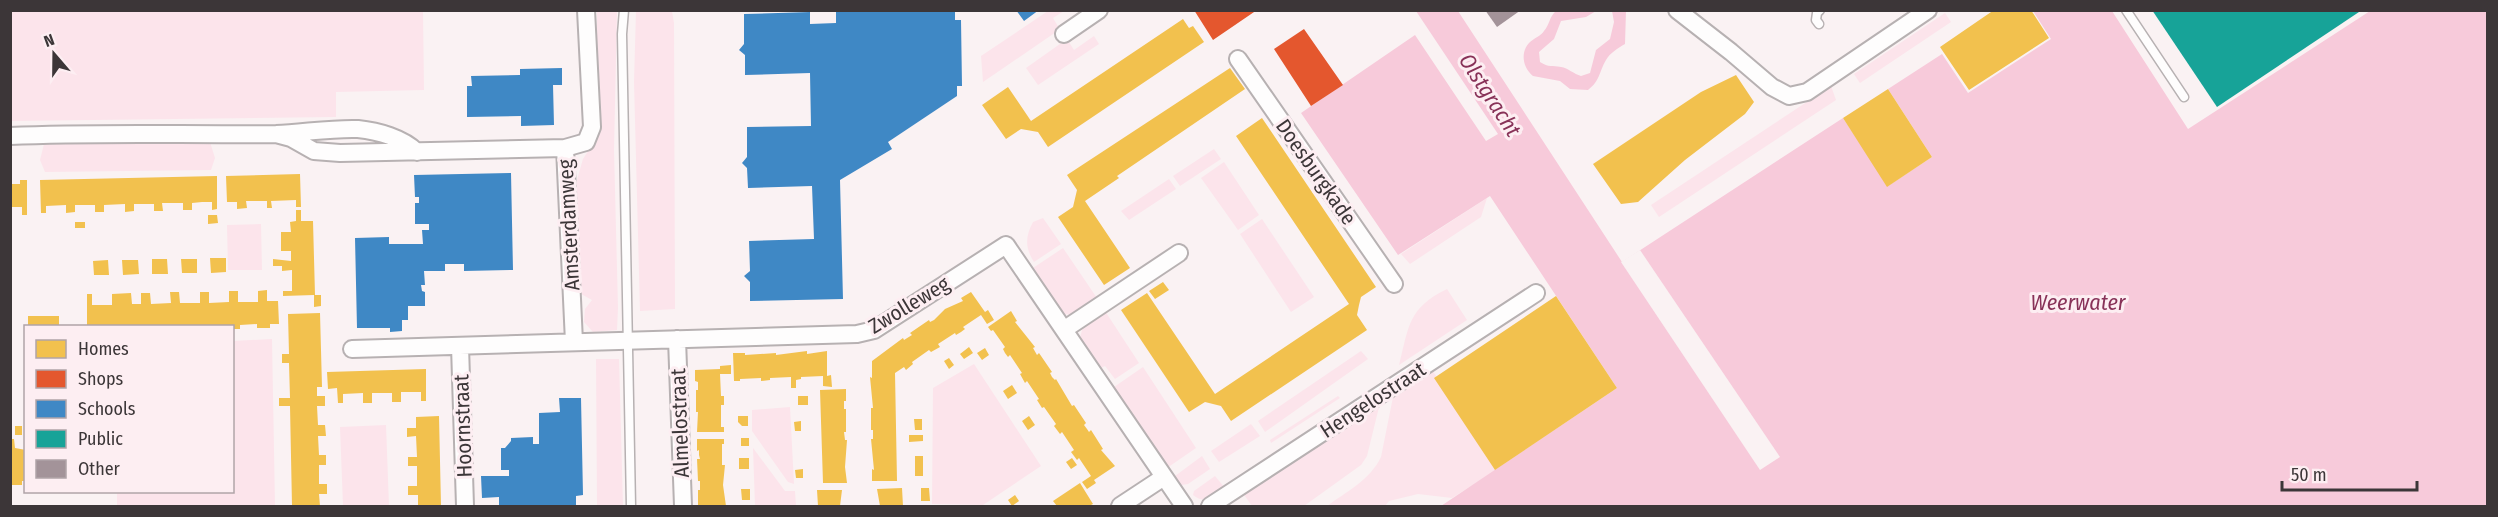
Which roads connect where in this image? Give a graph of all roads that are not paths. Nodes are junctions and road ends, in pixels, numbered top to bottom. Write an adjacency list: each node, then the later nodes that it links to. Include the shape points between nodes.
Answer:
1 (586, 10): 14 (street, via 592,127 586,142)
2 (624, 10): 21 (lane)
3 (1099, 10): 9 (street)
4 (1677, 10): 6 (street, via 1772,87 1789,96 1807,92)
5 (1820, 10): 8 (lane, via 1816,20)
6 (1928, 10)
7 (2126, 10): 11 (lane)
8 (1819, 24)
9 (1064, 34)
10 (1238, 59): 17 (street, Doesburgkade)
11 (2184, 97)
12 (276, 134): 13 (street, Amsterdamweg); 15 (street, Amsterdamweg, via 314,151); 15 (street, Amsterdamweg, via 358,129 381,133 409,144)
13 (10, 136)
14 (565, 148): 15 (street, Amsterdamweg); 22 (street, Amsterdamweg)
15 (417, 152)
16 (1179, 253): 19 (street)
17 (1394, 284)
18 (1536, 293): 31 (street, Hengelostraat)
19 (1065, 329): 20 (street, Zwolleweg, via 1006,245 874,330 857,334); 25 (street, Zwolleweg)
20 (677, 339): 21 (street, Zwolleweg); 28 (street, Almelostraat)
21 (628, 341): 22 (street); 27 (lane)
22 (574, 342): 23 (street)
23 (460, 346): 24 (street); 26 (street, Hoornstraat)
24 (352, 349)
25 (1164, 477): 29 (street); 30 (street, Zwolleweg)
26 (465, 507)
27 (631, 507)
28 (683, 507)
29 (1120, 507)
30 (1184, 507)
31 (1210, 507)

